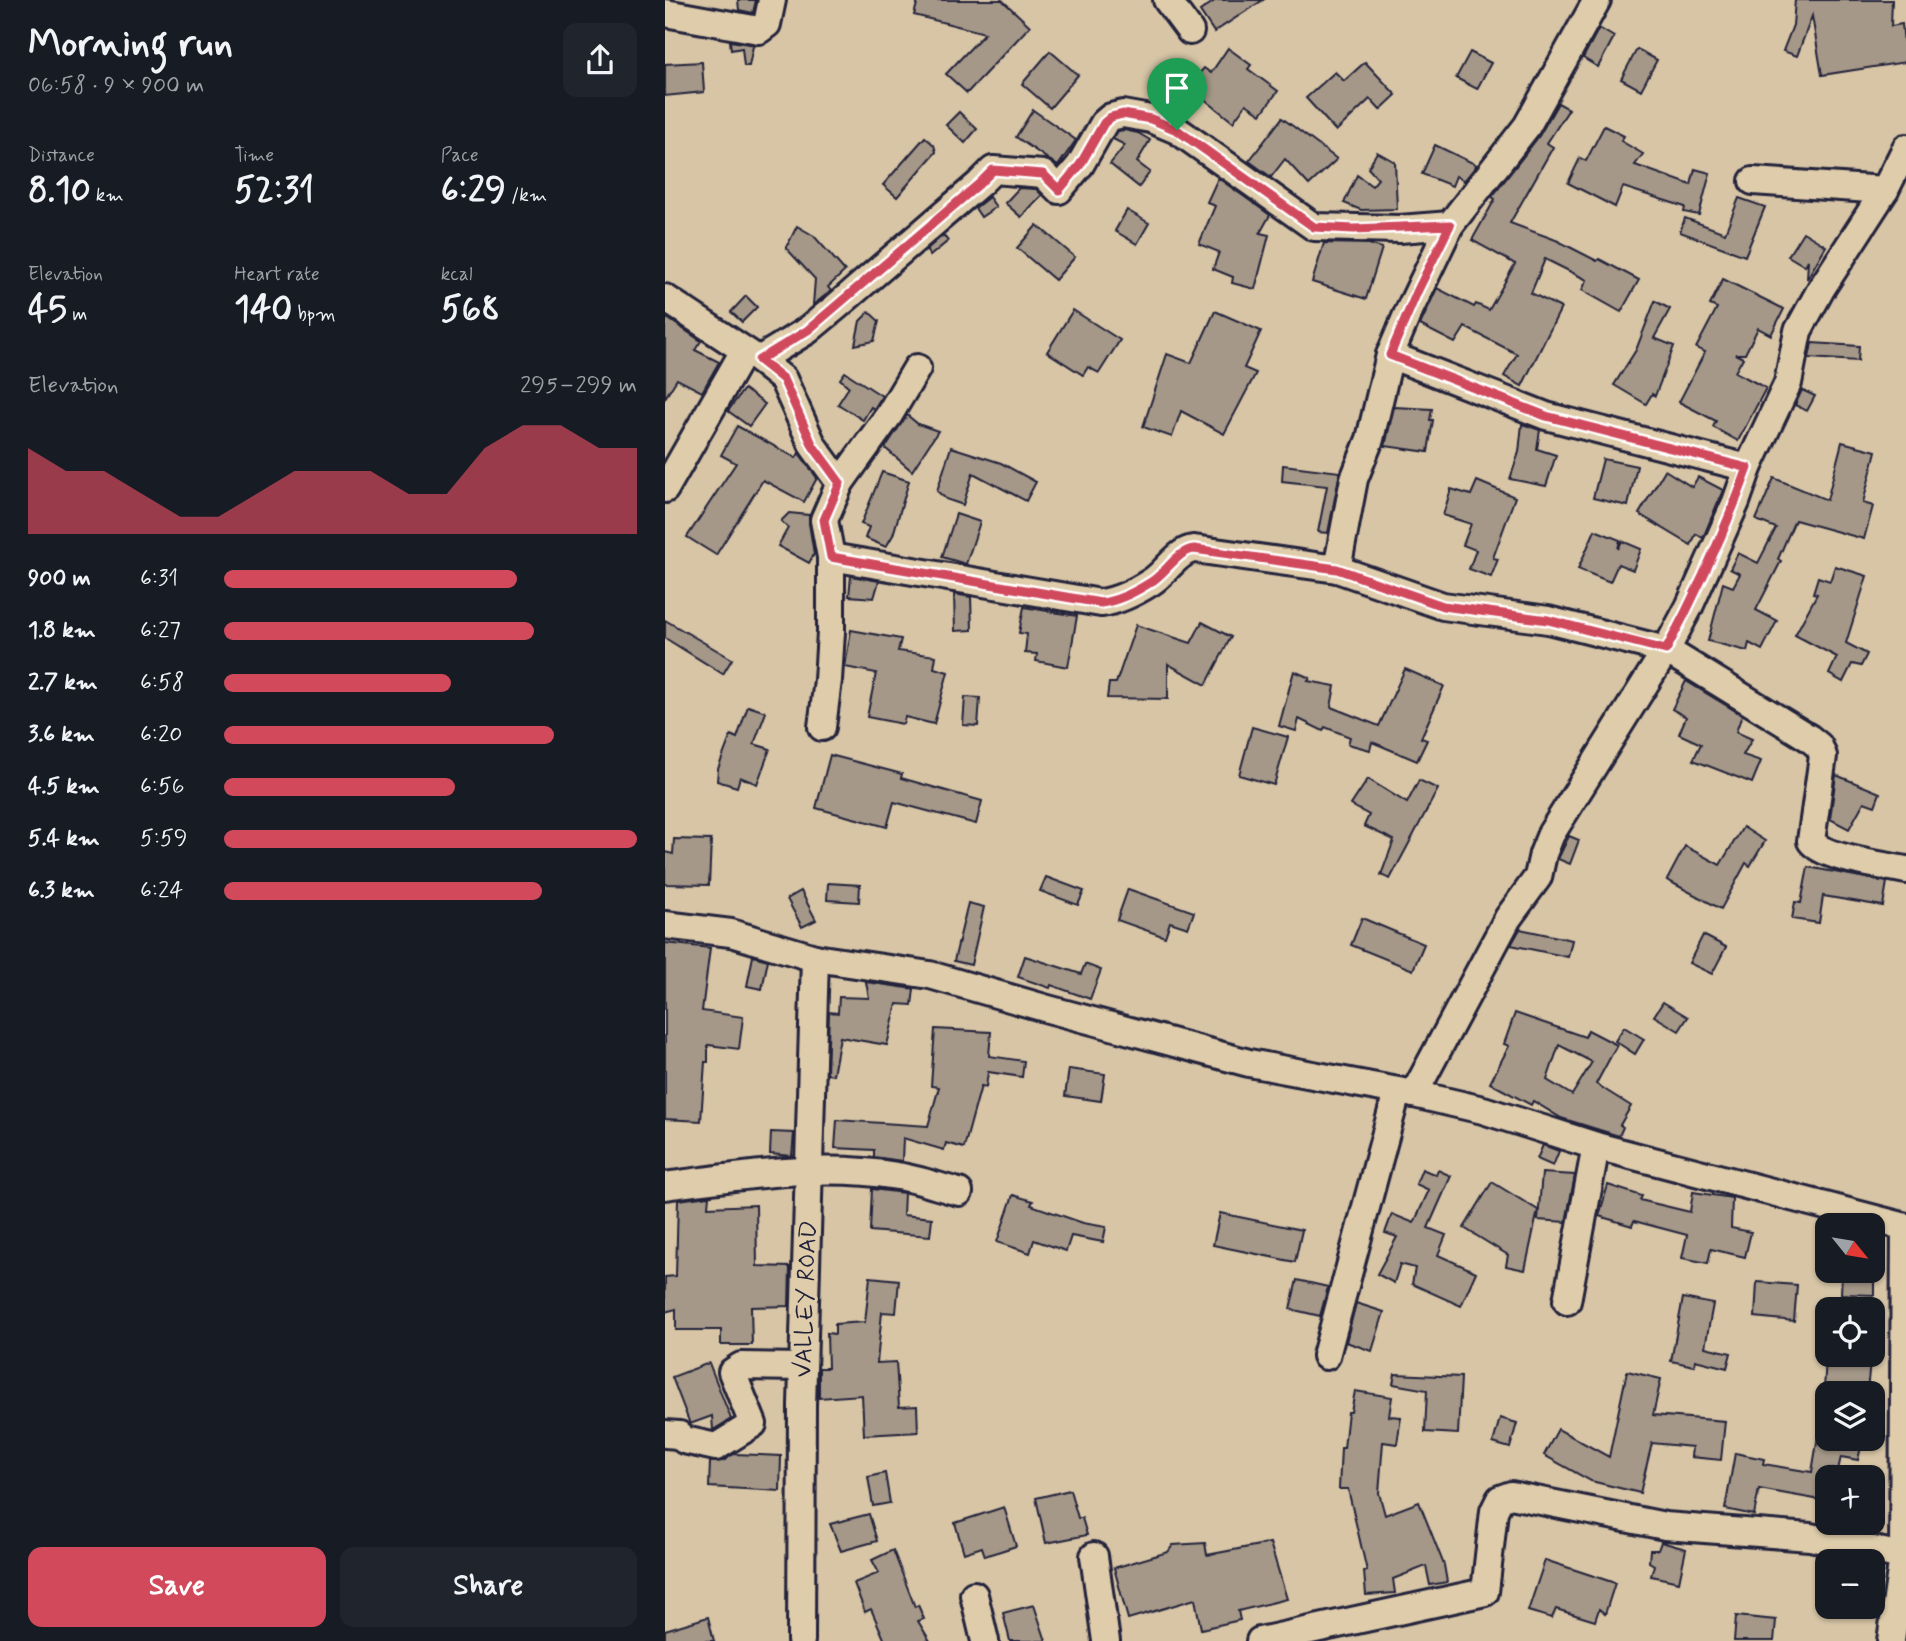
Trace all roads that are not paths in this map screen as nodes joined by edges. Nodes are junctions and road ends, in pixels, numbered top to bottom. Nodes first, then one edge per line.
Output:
1 (772, 0) edge
2 (1167, 0) edge
3 (1597, 0) edge
4 (665, 13) edge
5 (1190, 31) dead end
6 (1906, 148) edge
7 (1753, 181) dead end
8 (1885, 190) junction
9 (1450, 225) junction
10 (665, 298) edge
11 (752, 355) junction
12 (1390, 355) junction
13 (917, 368) dead end
14 (1748, 468) junction
15 (840, 483) junction
16 (665, 489) edge
17 (831, 557) junction
18 (1337, 569) junction
19 (1666, 650) junction
20 (821, 727) dead end
21 (1906, 870) edge
22 (665, 925) edge
23 (815, 958) junction
24 (1406, 1093) junction
25 (1597, 1146) junction
26 (809, 1172) junction
27 (665, 1186) edge
28 (959, 1192) dead end
29 (1906, 1227) edge
30 (1567, 1301) dead end
31 (1326, 1356) dead end
32 (803, 1367) junction
33 (665, 1434) edge
34 (1094, 1556) dead end
35 (1903, 1556) junction
36 (974, 1594) dead end
37 (800, 1641) edge
38 (985, 1641) edge
39 (1106, 1641) edge
40 (1260, 1641) edge
41 (1891, 1641) edge

1 - 4 street
2 - 5 street
3 - 9 street
6 - 8 street
7 - 8 street
8 - 14 street
9 - 11 street
9 - 12 street
10 - 11 street
11 - 15 street
11 - 16 street
12 - 14 street
12 - 18 street
13 - 15 street
14 - 19 street
15 - 17 street
17 - 18 street
17 - 20 street
18 - 19 street
19 - 21 street
19 - 24 street
22 - 23 street
23 - 24 street
23 - 26 street, VALLEY ROAD
24 - 25 street
24 - 31 street
25 - 29 street
25 - 30 street
26 - 27 street
26 - 28 street
26 - 32 street, VALLEY ROAD
29 - 35 street
32 - 33 street
32 - 37 street, VALLEY ROAD
34 - 39 street
35 - 40 street
35 - 41 street
36 - 38 street

